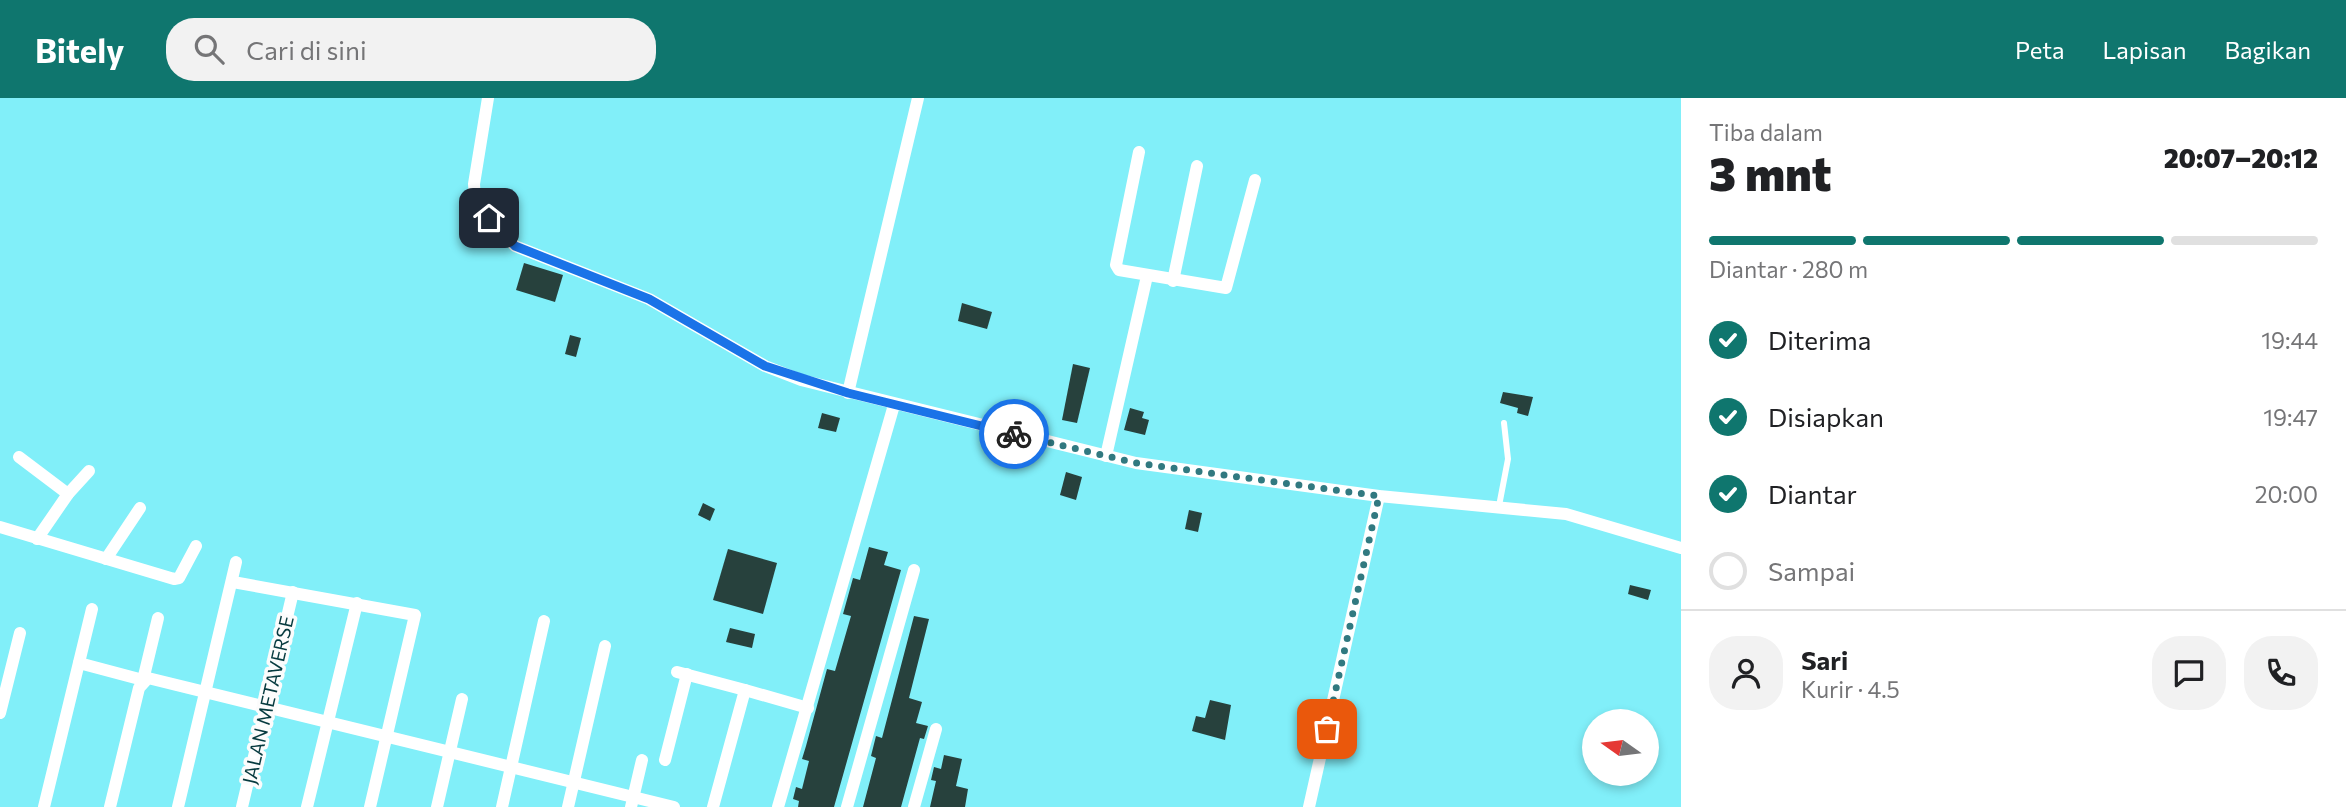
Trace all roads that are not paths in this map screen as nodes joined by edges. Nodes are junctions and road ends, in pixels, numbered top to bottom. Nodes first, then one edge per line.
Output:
1 (488, 98) edge
2 (918, 98) edge
3 (1139, 152) dead end
4 (1197, 166) dead end
5 (1255, 180) dead end
6 (1147, 276) junction
7 (1173, 281) junction
8 (848, 393) junction
9 (894, 405) junction
10 (1504, 423) dead end
11 (1106, 456) junction
12 (19, 457) dead end
13 (89, 471) dead end
14 (68, 494) junction
15 (1379, 496) junction
16 (1499, 506) junction
17 (141, 508) dead end
18 (0, 527) edge
19 (37, 538) junction
20 (196, 546) dead end
21 (1681, 548) edge
22 (106, 559) junction
23 (236, 562) dead end
24 (914, 570) dead end
25 (233, 582) junction
26 (293, 592) junction
27 (357, 603) junction
28 (92, 609) dead end
29 (158, 618) dead end
30 (544, 621) dead end
31 (20, 633) dead end
32 (605, 646) dead end
33 (79, 663) junction
34 (142, 680) junction
35 (745, 690) junction
36 (207, 693) junction
37 (462, 699) dead end
38 (265, 707) junction
39 (808, 708) junction
40 (0, 713) edge
41 (327, 722) junction
42 (936, 729) dead end
43 (388, 736) junction
44 (450, 751) junction
45 (642, 760) dead end
46 (665, 760) dead end
47 (512, 766) junction
48 (574, 782) junction
49 (632, 802) edge
50 (44, 807) edge
51 (110, 807) edge
52 (178, 807) edge
53 (242, 807) edge
54 (307, 807) edge
55 (370, 807) edge
56 (436, 807) edge
57 (502, 807) edge
58 (568, 807) edge
59 (674, 807) edge
60 (713, 807) edge
61 (778, 807) edge
62 (847, 807) edge
63 (914, 807) edge
64 (1310, 807) edge

1 - 8 street
2 - 8 street
3 - 6 street
4 - 7 street
5 - 7 street
6 - 7 street
6 - 11 street
8 - 9 street
9 - 11 street
9 - 39 street
10 - 16 lane
11 - 15 street
12 - 14 street
13 - 14 street
14 - 19 street
15 - 16 street
15 - 64 street
16 - 21 street
17 - 22 street
18 - 19 street
19 - 22 street
20 - 22 street
23 - 25 street
24 - 62 street
25 - 26 street
25 - 36 street
26 - 27 street
26 - 38 street, JALAN METAVERSE
27 - 41 street
27 - 43 street
28 - 33 street
29 - 34 street
30 - 47 street
31 - 40 street
32 - 48 street
33 - 34 street
33 - 50 street
34 - 36 street
34 - 51 street
35 - 39 street
35 - 46 street
35 - 60 street
36 - 38 street
36 - 52 street
37 - 44 street
38 - 41 street
38 - 53 street, JALAN METAVERSE
39 - 61 street
41 - 43 street
41 - 54 street
42 - 63 street
43 - 44 street
43 - 55 street
44 - 47 street
44 - 56 street
45 - 49 street
47 - 48 street
47 - 57 street
48 - 49 street
48 - 58 street
49 - 59 street

